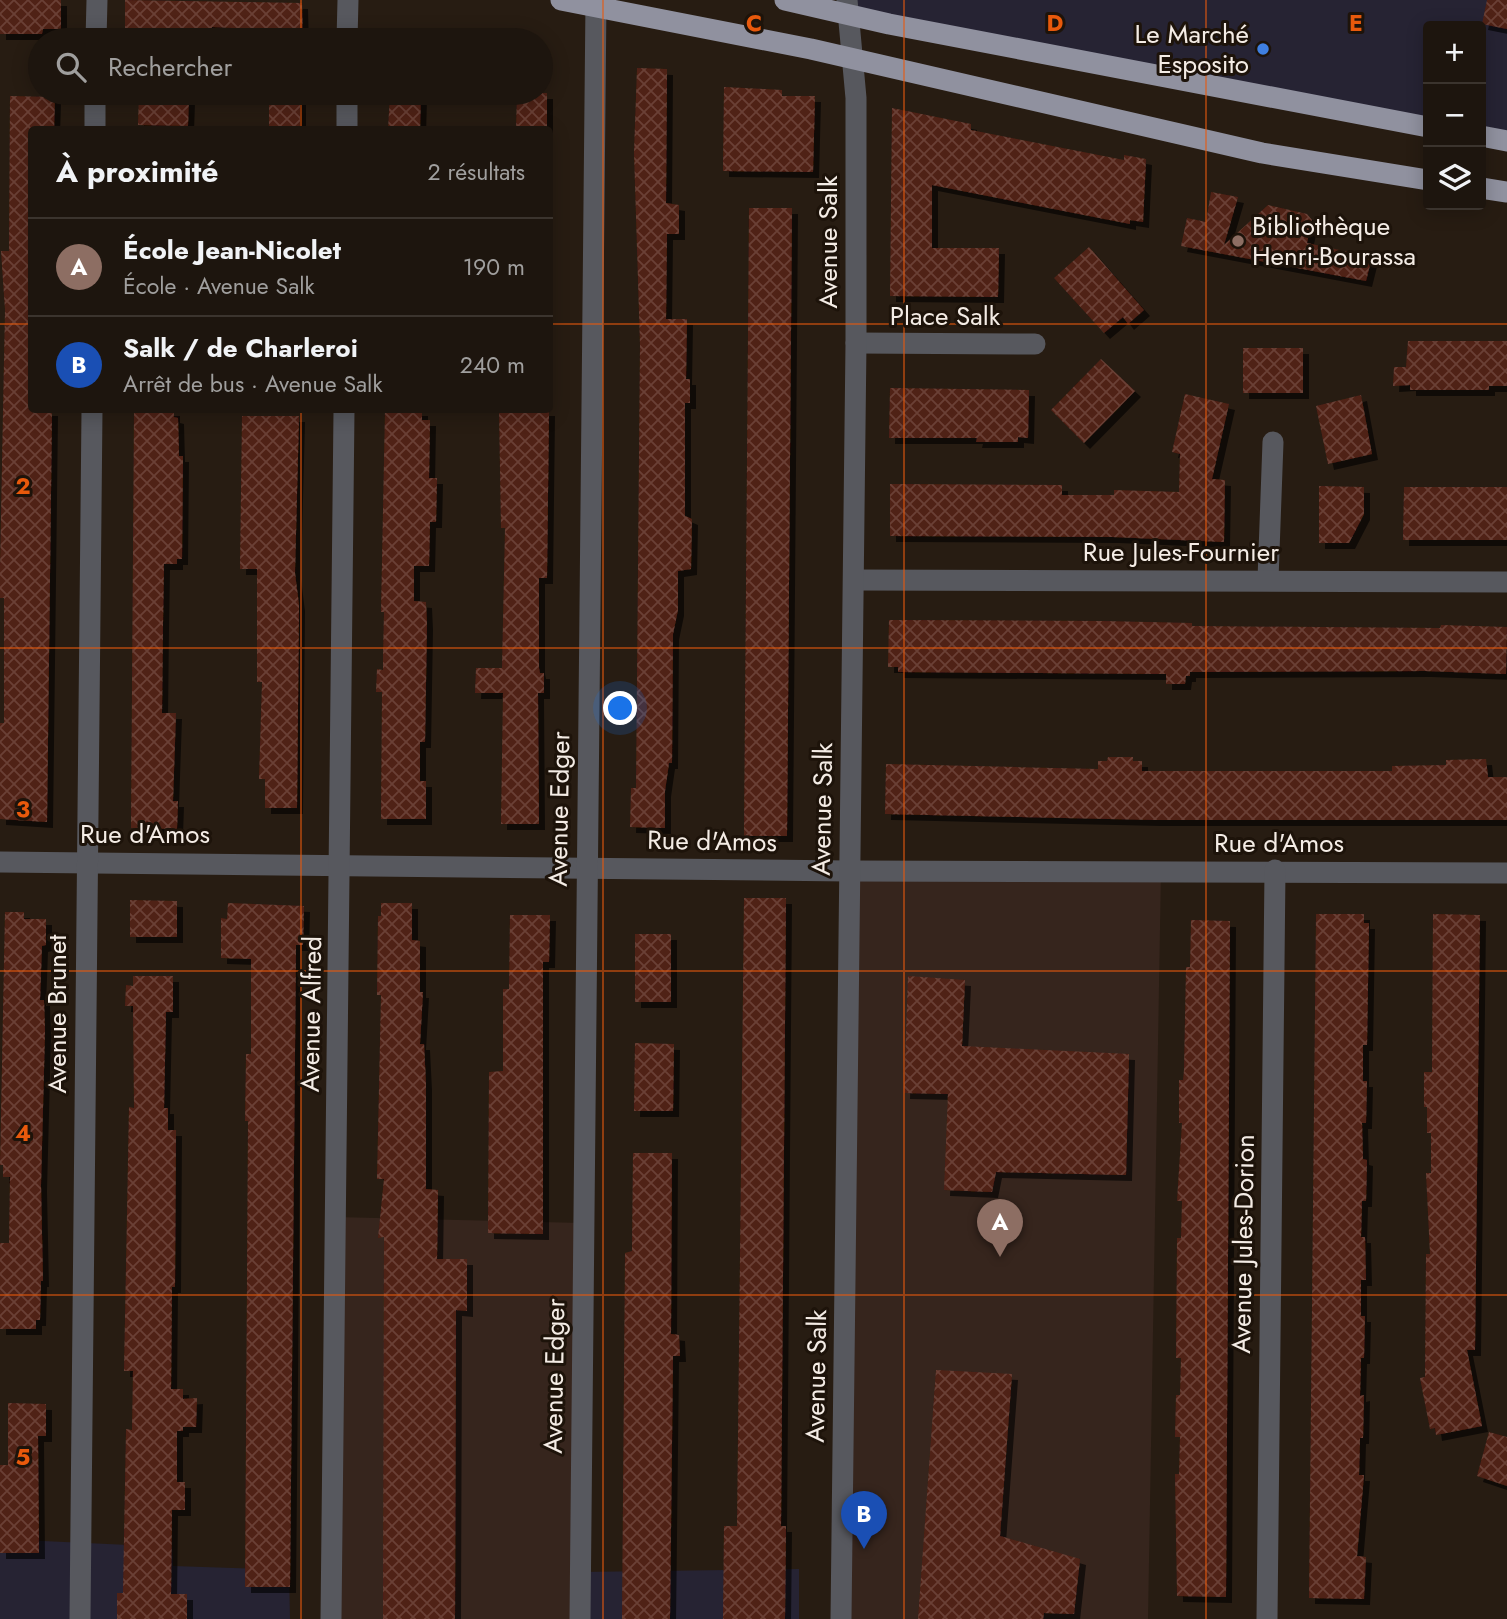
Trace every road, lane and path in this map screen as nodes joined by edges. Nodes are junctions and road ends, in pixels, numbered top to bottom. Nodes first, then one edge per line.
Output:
1 (97, 0) edge
2 (348, 0) edge
3 (561, 0) edge
4 (785, 0) edge
5 (596, 3) edge
6 (848, 7) edge
7 (96, 28) edge
8 (348, 28) edge
9 (851, 59) junction
10 (95, 105) edge
11 (347, 105) edge
12 (95, 126) edge
13 (347, 126) edge
14 (1423, 126) edge
15 (1486, 137) edge
16 (1507, 141) edge
17 (1423, 179) edge
18 (1486, 189) edge
19 (1507, 192) edge
20 (856, 343) junction
21 (1035, 344) dead end
22 (92, 413) edge
23 (344, 413) edge
24 (1273, 442) dead end
25 (1268, 579) junction
26 (855, 580) junction
27 (1507, 582) edge
28 (0, 862) edge
29 (86, 862) junction
30 (340, 864) junction
31 (586, 867) junction
32 (1275, 870) junction
33 (848, 871) junction
34 (1507, 873) edge
35 (80, 1619) edge
36 (331, 1619) edge
37 (580, 1619) edge
38 (841, 1619) edge
39 (1267, 1619) edge

1 - 7 street
2 - 8 street
3 - 5 main road
4 - 6 main road
5 - 9 main road
5 - 31 street, Avenue Edger
6 - 9 street, Avenue Salk
6 - 14 main road
9 - 17 main road
9 - 20 street, Avenue Salk
10 - 12 street
11 - 13 street
15 - 16 main road
18 - 19 main road
20 - 21 street, Place Salk
20 - 26 street, Avenue Salk
22 - 29 street, Avenue Brunet
23 - 30 street, Avenue Alfred
24 - 25 street
25 - 26 street, Rue Jules-Fournier
25 - 27 street, Rue Jules-Fournier
26 - 33 street, Avenue Salk
28 - 29 street, Rue d'Amos
29 - 30 street, Rue d'Amos
29 - 35 street, Avenue Brunet
30 - 31 street, Rue d'Amos
30 - 36 street, Avenue Alfred
31 - 33 street, Rue d'Amos
31 - 37 street, Avenue Edger
32 - 33 street, Rue d'Amos
32 - 34 street, Rue d'Amos
32 - 39 street, Avenue Jules-Dorion
33 - 38 street, Avenue Salk

